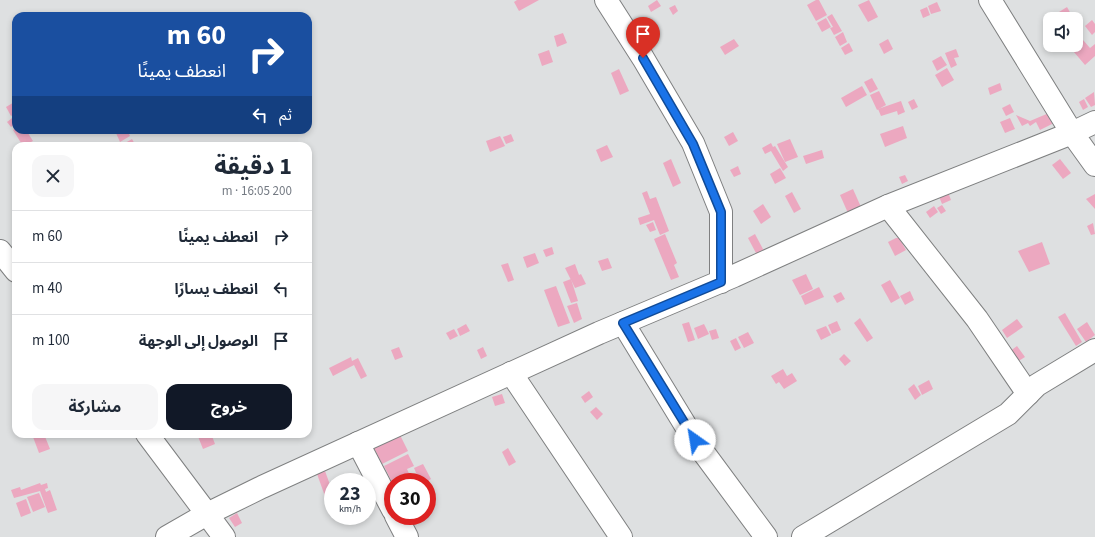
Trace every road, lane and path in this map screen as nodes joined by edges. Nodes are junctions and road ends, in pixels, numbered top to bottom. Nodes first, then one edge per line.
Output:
1 (606, 0) edge
2 (990, 0) edge
3 (1095, 122) edge
4 (1072, 133) junction
5 (1095, 165) edge
6 (888, 206) junction
7 (0, 251) edge
8 (12, 266) edge
9 (721, 282) junction
10 (623, 323) junction
11 (1095, 350) edge
12 (511, 373) junction
13 (1028, 394) junction
14 (150, 438) edge
15 (358, 443) junction
16 (384, 493) edge
17 (207, 514) junction
18 (401, 525) edge
19 (167, 537) edge
20 (224, 537) edge
21 (407, 537) edge
22 (621, 537) edge
23 (766, 537) edge
24 (803, 537) edge

1 - 9 street
2 - 4 street
3 - 4 street
4 - 5 street
4 - 6 street
6 - 9 street
6 - 13 street
7 - 8 street
9 - 10 street
10 - 12 street
10 - 23 street
11 - 13 street
12 - 15 street
12 - 22 street
13 - 24 street
14 - 17 street
15 - 16 street
15 - 17 street
17 - 19 street
17 - 20 street
18 - 21 street

